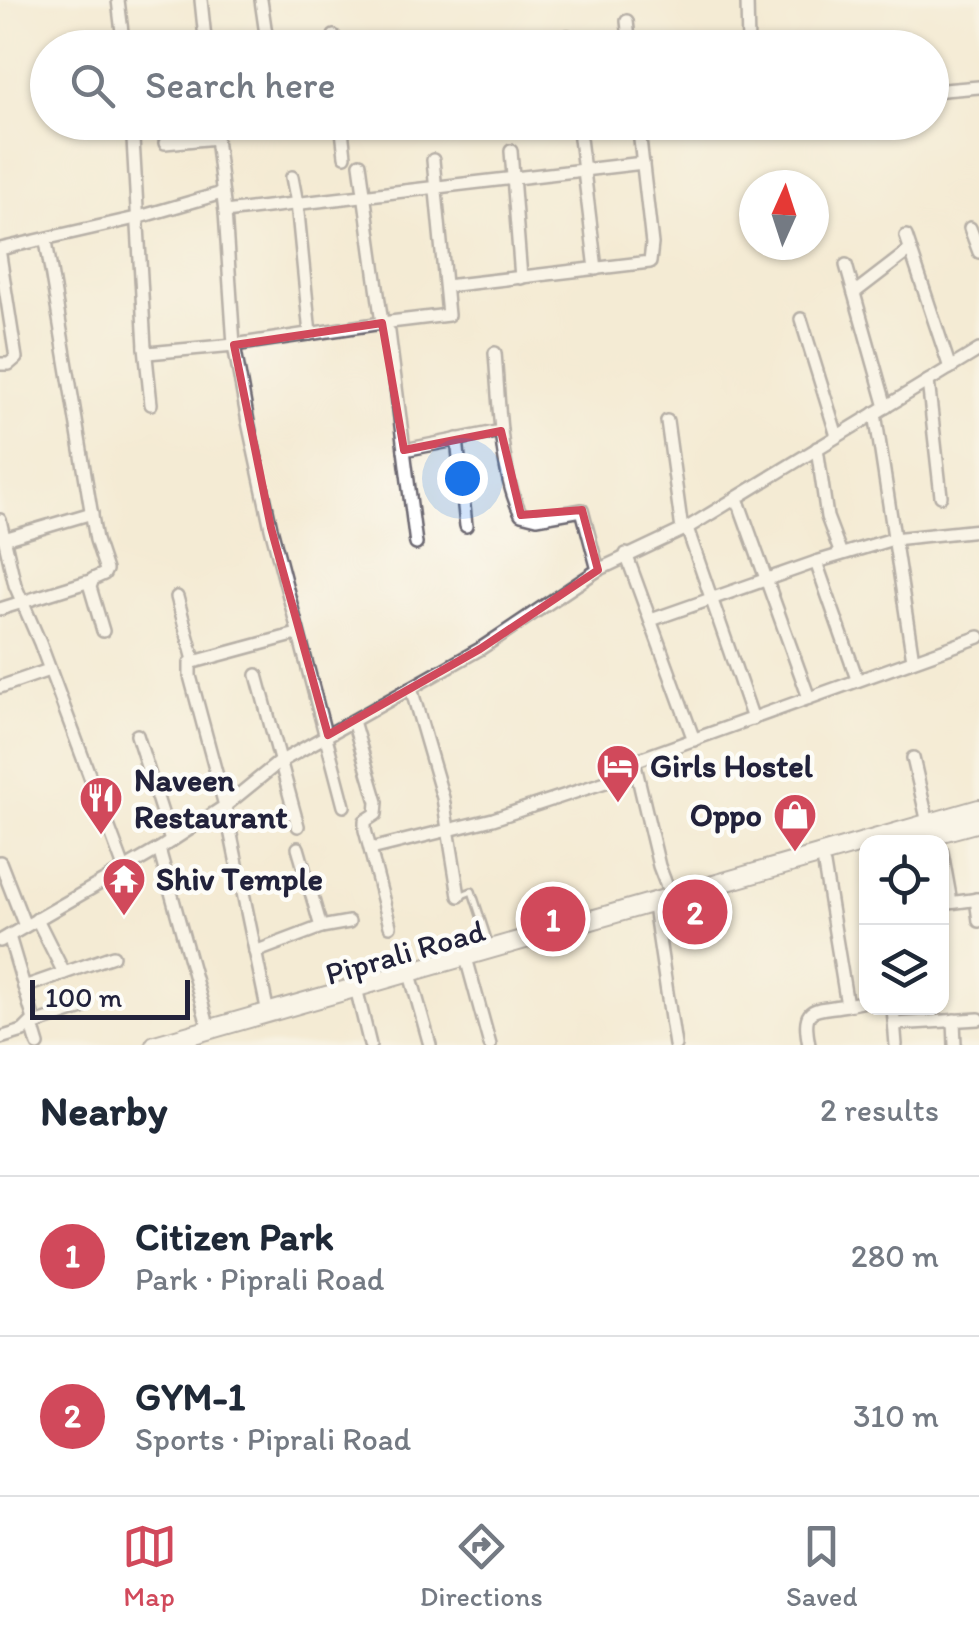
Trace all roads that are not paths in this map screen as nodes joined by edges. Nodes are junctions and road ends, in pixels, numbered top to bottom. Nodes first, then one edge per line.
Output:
1 (118, 0) edge
2 (201, 0) edge
3 (261, 0) edge
4 (748, 0) edge
5 (627, 21) dead end
6 (122, 30) edge
7 (204, 30) edge
8 (265, 30) edge
9 (628, 30) edge
10 (748, 30) edge
11 (979, 87) edge
12 (949, 90) edge
13 (133, 140) edge
14 (196, 140) edge
15 (216, 140) edge
16 (343, 140) edge
17 (580, 140) edge
18 (640, 140) edge
19 (166, 143) dead end
20 (511, 151) dead end
21 (345, 156) dead end
22 (433, 160) dead end
23 (642, 163) junction
24 (360, 164) dead end
25 (583, 171) junction
26 (511, 177) junction
27 (292, 178) dead end
28 (436, 187) junction
29 (222, 193) junction
30 (362, 194) junction
31 (297, 202) junction
32 (225, 212) junction
33 (136, 218) junction
34 (970, 228) dead end
35 (906, 236) dead end
36 (46, 241) junction
37 (910, 250) junction
38 (0, 252) edge
39 (979, 252) edge
40 (846, 265) dead end
41 (596, 270) junction
42 (521, 278) junction
43 (446, 286) junction
44 (854, 293) junction
45 (801, 319) dead end
46 (382, 323) junction
47 (310, 334) junction
48 (234, 345) junction
49 (145, 347) junction
50 (979, 350) edge
51 (495, 353) dead end
52 (0, 364) edge
53 (950, 368) junction
54 (928, 381) junction
55 (150, 404) dead end
56 (881, 410) junction
57 (667, 420) dead end
58 (502, 431) junction
59 (838, 436) junction
60 (457, 440) junction
61 (817, 448) junction
62 (404, 450) junction
63 (941, 496) dead end
64 (737, 498) junction
65 (92, 513) junction
66 (0, 520) edge
67 (466, 526) dead end
68 (684, 529) junction
69 (979, 530) edge
70 (893, 539) junction
71 (3, 543) edge
72 (416, 544) dead end
73 (626, 554) junction
74 (841, 554) junction
75 (816, 562) junction
76 (598, 570) junction
77 (766, 578) junction
78 (90, 581) junction
79 (711, 596) junction
80 (177, 597) dead end
81 (22, 602) junction
82 (0, 609) edge
83 (651, 620) junction
84 (103, 631) dead end
85 (297, 634) junction
86 (979, 637) edge
87 (194, 660) junction
88 (913, 660) junction
89 (49, 670) junction
90 (257, 675) dead end
91 (857, 680) junction
92 (0, 687) edge
93 (411, 688) junction
94 (809, 698) junction
95 (753, 718) junction
96 (353, 722) junction
97 (137, 735) dead end
98 (328, 735) junction
99 (694, 740) junction
100 (913, 758) dead end
101 (278, 762) junction
102 (636, 772) junction
103 (225, 806) junction
104 (344, 806) dead end
105 (979, 809) edge
106 (979, 822) edge
107 (298, 826) dead end
108 (449, 831) junction
109 (935, 833) edge
110 (171, 841) junction
111 (298, 848) dead end
112 (159, 849) junction
113 (371, 850) junction
114 (859, 855) edge
115 (0, 862) edge
116 (824, 865) junction
117 (124, 868) junction
118 (459, 896) joint
119 (671, 897) junction
120 (978, 899) edge
121 (949, 903) edge
122 (655, 913) junction
123 (31, 922) junction
124 (350, 922) dead end
125 (979, 922) edge
126 (390, 926) dead end
127 (321, 928) junction
128 (4, 938) edge
129 (491, 948) junction
130 (255, 952) junction
131 (114, 956) dead end
132 (468, 965) junction
133 (64, 972) junction
134 (412, 981) junction
135 (24, 987) junction
136 (358, 996) junction
137 (859, 1003) edge
138 (848, 1005) junction
139 (83, 1008) dead end
140 (268, 1012) junction
141 (894, 1015) edge
142 (979, 1019) edge
143 (954, 1020) junction
144 (895, 1024) junction
145 (32, 1025) junction
146 (209, 1029) junction
147 (0, 1038) edge
148 (38, 1045) edge
149 (155, 1045) edge
150 (192, 1045) edge
151 (370, 1045) edge
152 (430, 1045) edge
153 (490, 1045) edge
154 (675, 1045) edge
155 (809, 1045) edge
156 (896, 1045) edge
157 (955, 1045) edge

1 - 6 street
2 - 7 street
3 - 8 street
4 - 10 street
5 - 9 street
11 - 12 street
13 - 33 street
14 - 19 street
15 - 29 street
16 - 21 street
17 - 25 street
18 - 23 street
20 - 26 street
22 - 28 street
23 - 25 street
23 - 41 street
24 - 30 street
25 - 26 street
25 - 41 street
26 - 28 street
26 - 42 street
27 - 31 street
28 - 30 street
28 - 43 street
29 - 32 street
29 - 33 street
30 - 31 street
30 - 46 street
31 - 32 street
31 - 47 street
32 - 48 street
33 - 36 street
33 - 49 street
34 - 39 street
35 - 37 street
36 - 38 street
36 - 65 street
37 - 44 street
37 - 53 street
38 - 52 street
40 - 44 street
41 - 42 street
42 - 43 street
43 - 46 street
44 - 56 street
45 - 59 street
46 - 47 street
46 - 62 street
47 - 48 street
48 - 49 street
48 - 85 street
49 - 55 street
50 - 53 street
51 - 58 street
53 - 54 street
54 - 56 street
54 - 63 street
56 - 59 street
56 - 70 street
57 - 68 street
58 - 60 street
58 - 76 street
59 - 61 street
60 - 62 street
60 - 67 street
61 - 64 street
61 - 74 street
62 - 72 street
64 - 68 street
64 - 77 street
65 - 71 street
65 - 78 street
66 - 71 street
68 - 73 street
68 - 79 street
69 - 70 street
70 - 74 street
70 - 88 street
71 - 81 street
73 - 76 street
73 - 83 street
74 - 75 street
75 - 77 street
75 - 91 street
76 - 93 street
77 - 79 street
77 - 94 street
78 - 81 street
78 - 84 street
79 - 83 street
79 - 95 street
80 - 87 street
81 - 82 street
81 - 89 street
83 - 99 street
85 - 87 street
85 - 98 street
86 - 88 street
87 - 103 street
88 - 91 street
89 - 92 street
89 - 117 street
90 - 101 street
91 - 94 street
93 - 96 street
93 - 108 street
94 - 95 street
95 - 99 street
96 - 98 street
96 - 113 street
97 - 110 street
98 - 101 street
98 - 104 street
99 - 102 street
100 - 109 street
101 - 103 street
101 - 107 street
102 - 108 street
102 - 119 street
103 - 110 street
103 - 130 street
105 - 109 main road
106 - 109 main road
108 - 113 street
108 - 118 street
109 - 119 main road
110 - 112 street
111 - 127 street
112 - 117 street
112 - 146 street
113 - 126 street
114 - 116 main road, Piprali Road
115 - 123 street
116 - 122 main road, Piprali Road
116 - 138 street
117 - 123 street
118 - 129 lane
119 - 129 main road
120 - 121 street
120 - 125 street
122 - 132 main road, Piprali Road
122 - 154 street
123 - 128 street
123 - 133 street
124 - 127 street
127 - 130 street
128 - 135 street
129 - 140 main road
130 - 140 street
131 - 133 street
132 - 134 main road, Piprali Road
132 - 153 street
133 - 135 street
134 - 136 main road, Piprali Road
134 - 152 street
135 - 145 street
136 - 150 main road, Piprali Road
136 - 151 street
137 - 138 street
138 - 155 street
139 - 145 street
140 - 146 main road
141 - 144 street
142 - 143 street
143 - 144 street
143 - 157 street
144 - 156 street
145 - 147 street
145 - 148 street
146 - 149 main road

